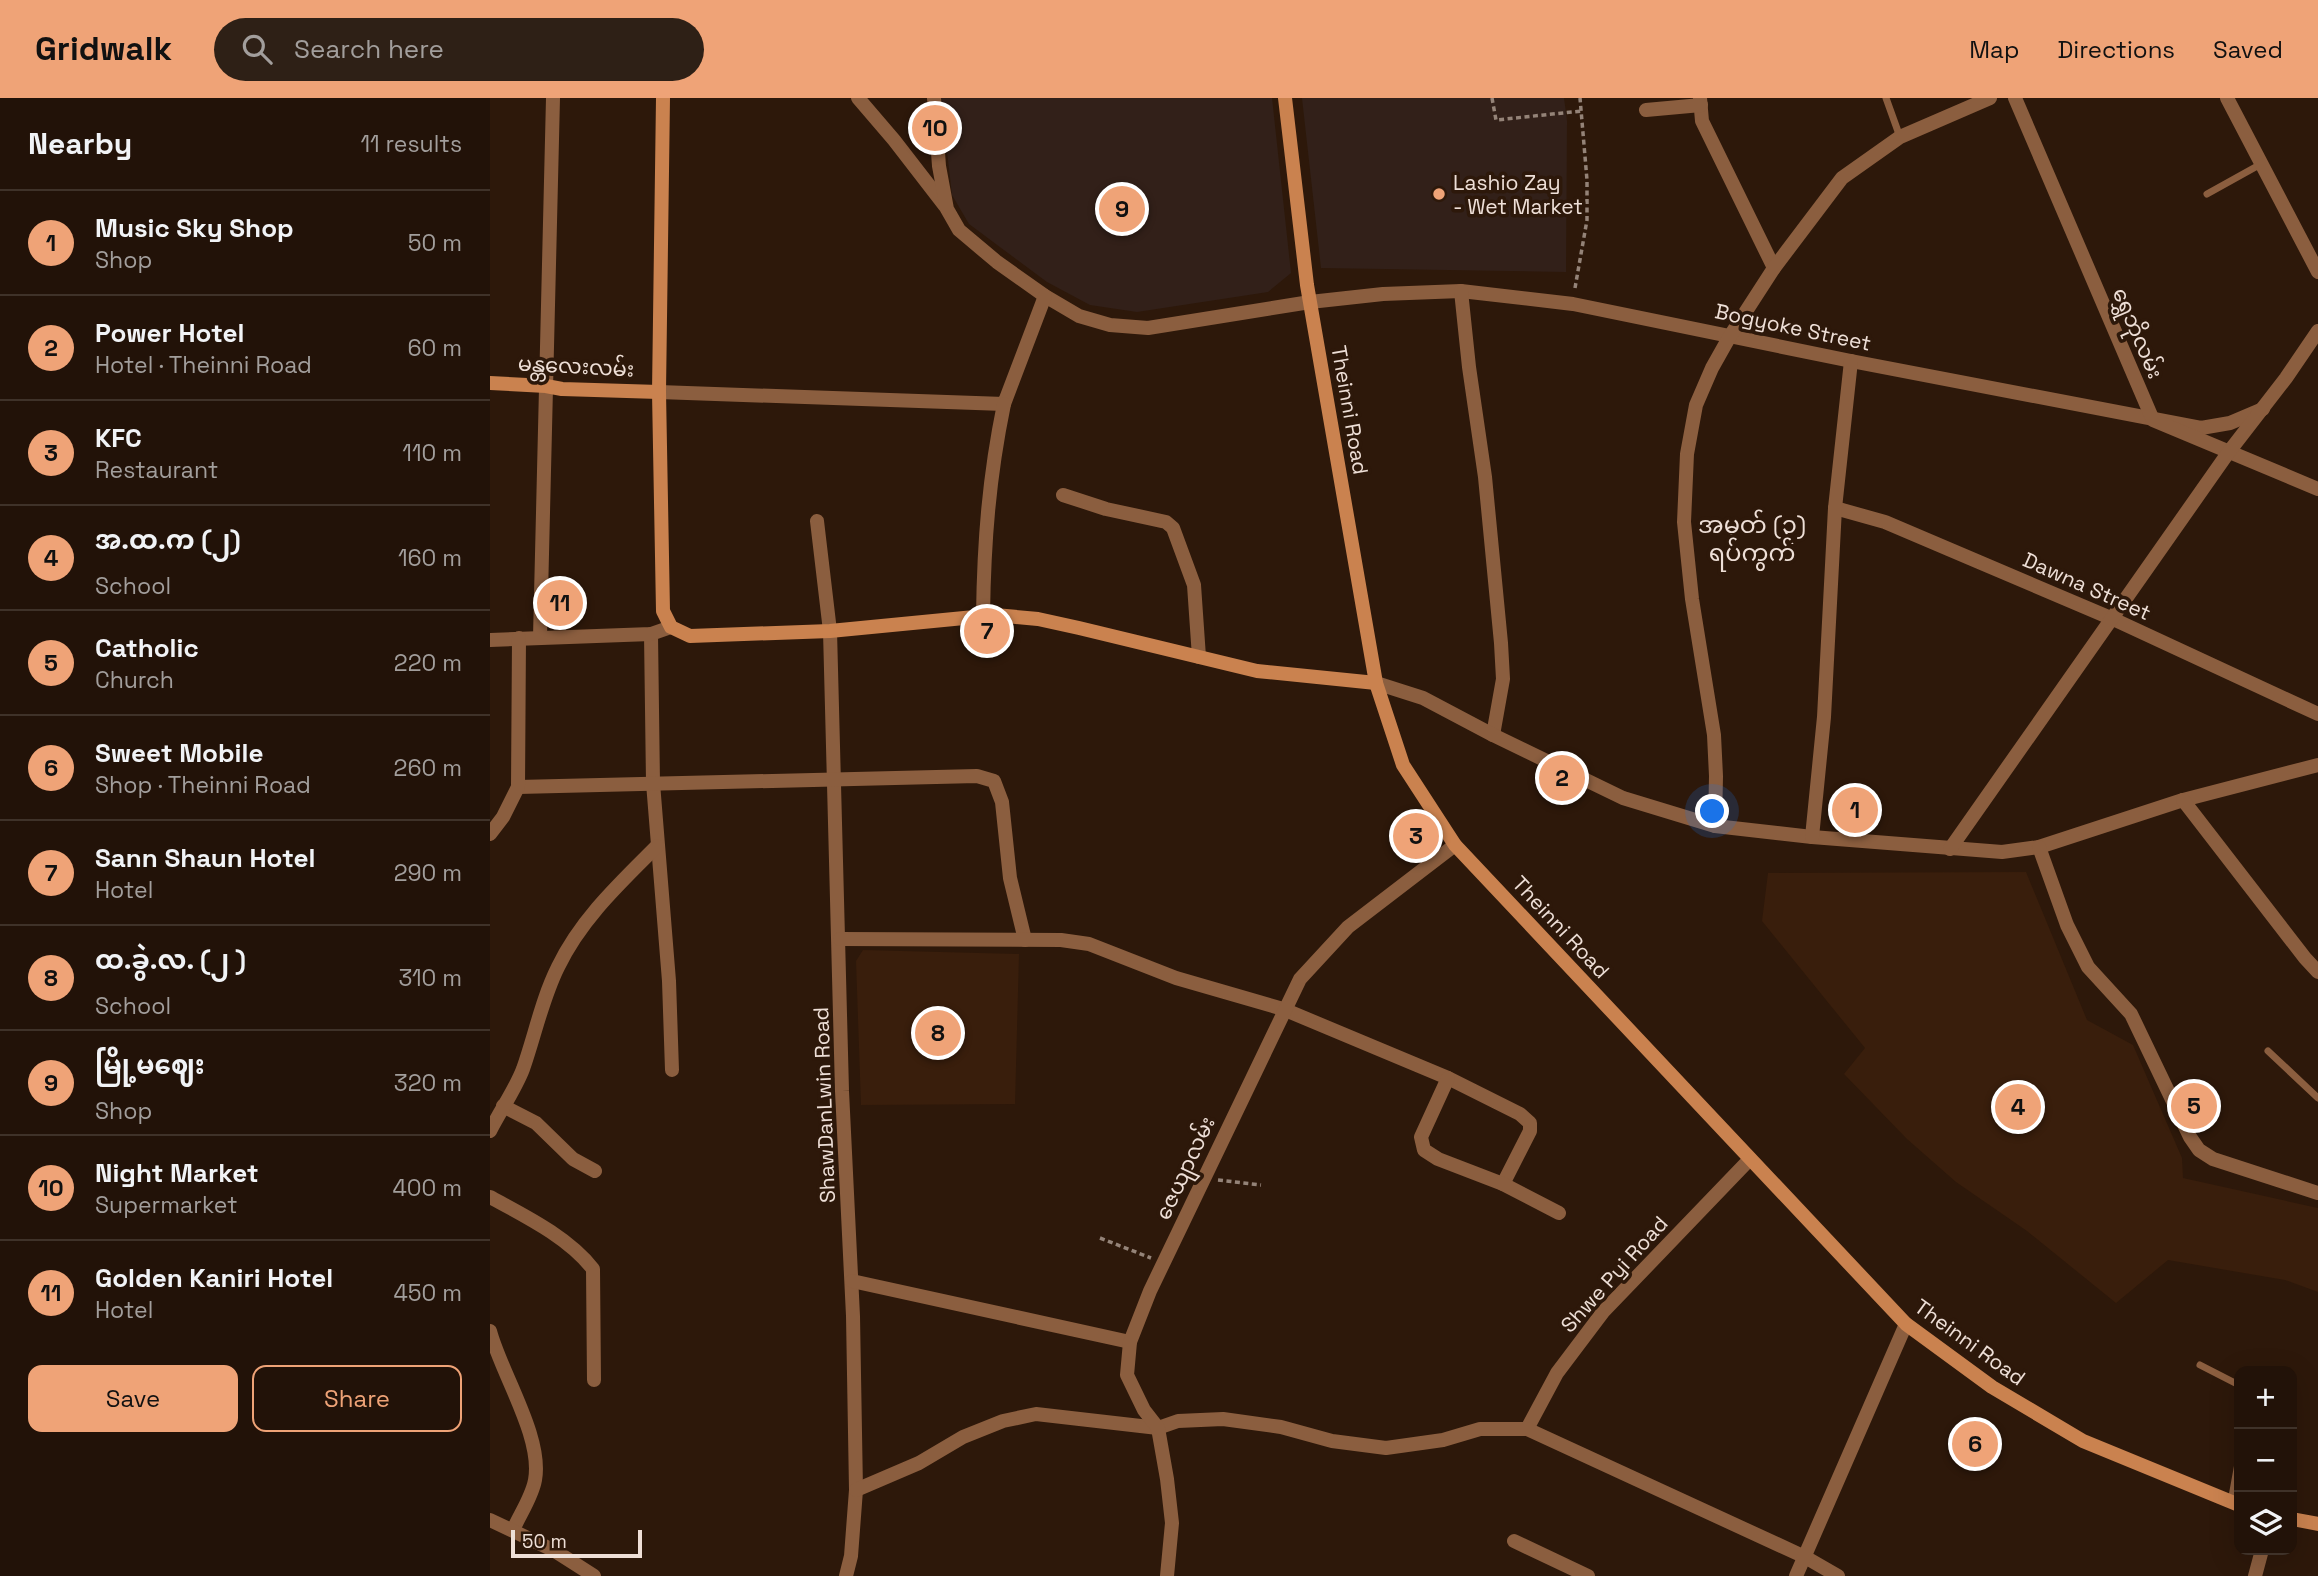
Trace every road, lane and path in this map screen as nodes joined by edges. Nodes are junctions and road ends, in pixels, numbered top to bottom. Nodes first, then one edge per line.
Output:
1 (553, 98) edge
2 (663, 98) edge
3 (858, 98) edge
4 (934, 98) edge
5 (1285, 98) edge
6 (1493, 98) edge
7 (1580, 98) edge
8 (1886, 98) edge
9 (1990, 98) edge
10 (2015, 98) edge
11 (2227, 98) edge
12 (1700, 102) edge
13 (1646, 110) dead end
14 (1582, 111) junction
15 (1900, 137) junction
16 (2262, 164) junction
17 (2207, 194) dead end
18 (947, 209) junction
19 (1774, 268) junction
20 (2318, 272) edge
21 (1461, 292) junction
22 (1045, 296) junction
23 (1310, 302) junction
24 (1573, 304) junction
25 (2318, 331) edge
26 (1730, 336) junction
27 (1851, 361) junction
28 (490, 383) edge
29 (546, 386) junction
30 (659, 391) junction
31 (1004, 404) junction
32 (2263, 409) junction
33 (2152, 420) junction
34 (2228, 453) junction
35 (2318, 489) edge
36 (1063, 495) dead end
37 (1835, 508) junction
38 (817, 521) dead end
39 (983, 616) junction
40 (2113, 619) junction
41 (671, 626) junction
42 (830, 631) junction
43 (651, 634) junction
44 (540, 637) junction
45 (519, 638) junction
46 (490, 640) edge
47 (1199, 657) junction
48 (1376, 684) junction
49 (2318, 714) edge
50 (1493, 735) junction
51 (2318, 765) edge
52 (834, 780) junction
53 (653, 783) junction
54 (518, 787) junction
55 (2183, 800) junction
56 (1715, 826) junction
57 (490, 834) edge
58 (1812, 837) junction
59 (1455, 845) junction
60 (657, 846) junction
61 (2039, 848) junction
62 (1950, 849) junction
63 (840, 939) junction
64 (1025, 940) junction
65 (2318, 973) edge
66 (1283, 1009) junction
67 (2268, 1051) dead end
68 (672, 1070) dead end
69 (1448, 1078) junction
70 (490, 1095) edge
71 (2318, 1098) edge
72 (504, 1103) junction
73 (490, 1131) edge
74 (1749, 1159) junction
75 (595, 1171) dead end
76 (1202, 1179) junction
77 (1503, 1184) junction
78 (1262, 1185) dead end
79 (2318, 1193) edge
80 (490, 1197) edge
81 (1559, 1213) dead end
82 (1100, 1238) dead end
83 (1163, 1262) junction
84 (852, 1280) junction
85 (1906, 1324) junction
86 (490, 1331) edge
87 (1130, 1342) junction
88 (2200, 1365) dead end
89 (594, 1380) dead end
90 (2234, 1382) edge
91 (1158, 1428) junction
92 (1527, 1429) junction
93 (856, 1490) junction
94 (2234, 1504) edge
95 (490, 1520) edge
96 (2297, 1520) edge
97 (2318, 1524) edge
98 (513, 1530) junction
99 (1514, 1541) dead end
100 (2261, 1555) edge
101 (1805, 1557) junction
102 (594, 1576) edge
103 (846, 1576) edge
104 (1167, 1576) edge
105 (1588, 1576) edge
106 (1796, 1576) edge
107 (1838, 1576) edge
108 (2255, 1576) edge

1 - 29 street
2 - 30 main road
3 - 18 street, Bogyoke Street
4 - 18 street
5 - 23 main road, Theinni Road
6 - 14 path
7 - 14 path
8 - 15 lane
9 - 15 street
10 - 33 street, ရွှေဘိုလမ်း
11 - 16 street
12 - 13 street
12 - 19 street
14 - 24 path
15 - 19 street
16 - 17 lane
16 - 20 street
18 - 22 street, Bogyoke Street
19 - 26 street
21 - 23 street, Bogyoke Street
21 - 24 street, Bogyoke Street
21 - 50 street
22 - 23 street, Bogyoke Street
22 - 31 street
23 - 48 main road, Theinni Road
24 - 26 street, Bogyoke Street
25 - 32 street
26 - 27 street, Bogyoke Street
26 - 56 street
27 - 33 street, Bogyoke Street
27 - 37 street
28 - 29 main road, မန္တလေးလမ်း
29 - 30 main road, မန္တလေးလမ်း
29 - 44 street
30 - 31 street
30 - 41 main road
31 - 39 street
32 - 33 street, Bogyoke Street
32 - 34 street
33 - 34 street
34 - 35 street
34 - 40 street
36 - 47 street
37 - 40 street, Dawna Street
37 - 58 street
38 - 42 street, ShawDanLwin Road
39 - 42 main road
39 - 47 main road
40 - 49 street, Dawna Street
40 - 62 street
41 - 42 main road
41 - 43 street
42 - 52 street, ShawDanLwin Road
43 - 44 street
43 - 53 street
44 - 45 street
45 - 46 street
45 - 54 street
47 - 48 main road
48 - 50 street
48 - 59 main road, Theinni Road
50 - 56 street
51 - 55 street
52 - 53 street
52 - 63 street, ShawDanLwin Road
52 - 64 street
53 - 54 street
53 - 60 street
54 - 57 street
55 - 61 street
55 - 65 street
56 - 58 street
58 - 62 street
59 - 66 street, ဇေယျာလမ်း
59 - 74 main road, Theinni Road
60 - 68 street
60 - 72 street
61 - 62 street
61 - 79 street
63 - 64 street
63 - 84 street, ShawDanLwin Road
64 - 66 street
66 - 69 street
66 - 76 street, ဇေယျာလမ်း
67 - 71 lane
69 - 77 street
69 - 77 street
70 - 72 street
72 - 73 street
72 - 75 street
74 - 85 main road, Theinni Road
74 - 92 street, Shwe Pyi Road
76 - 78 path
76 - 83 street, ဇေယျာလမ်း
77 - 81 street
80 - 89 street
82 - 83 path
83 - 87 street, ဇေယျာလမ်း
84 - 87 street
84 - 93 street, ShawDanLwin Road
85 - 94 main road, Theinni Road
85 - 101 street
86 - 98 street
87 - 91 street, ဇေယျာလမ်း
88 - 90 lane
91 - 92 street
91 - 93 street
91 - 104 street, ဇေယျာလမ်း
92 - 101 street
93 - 103 street, ShawDanLwin Road
95 - 98 street
96 - 97 main road
98 - 102 street
99 - 105 street
100 - 108 street
101 - 106 street
101 - 107 street

